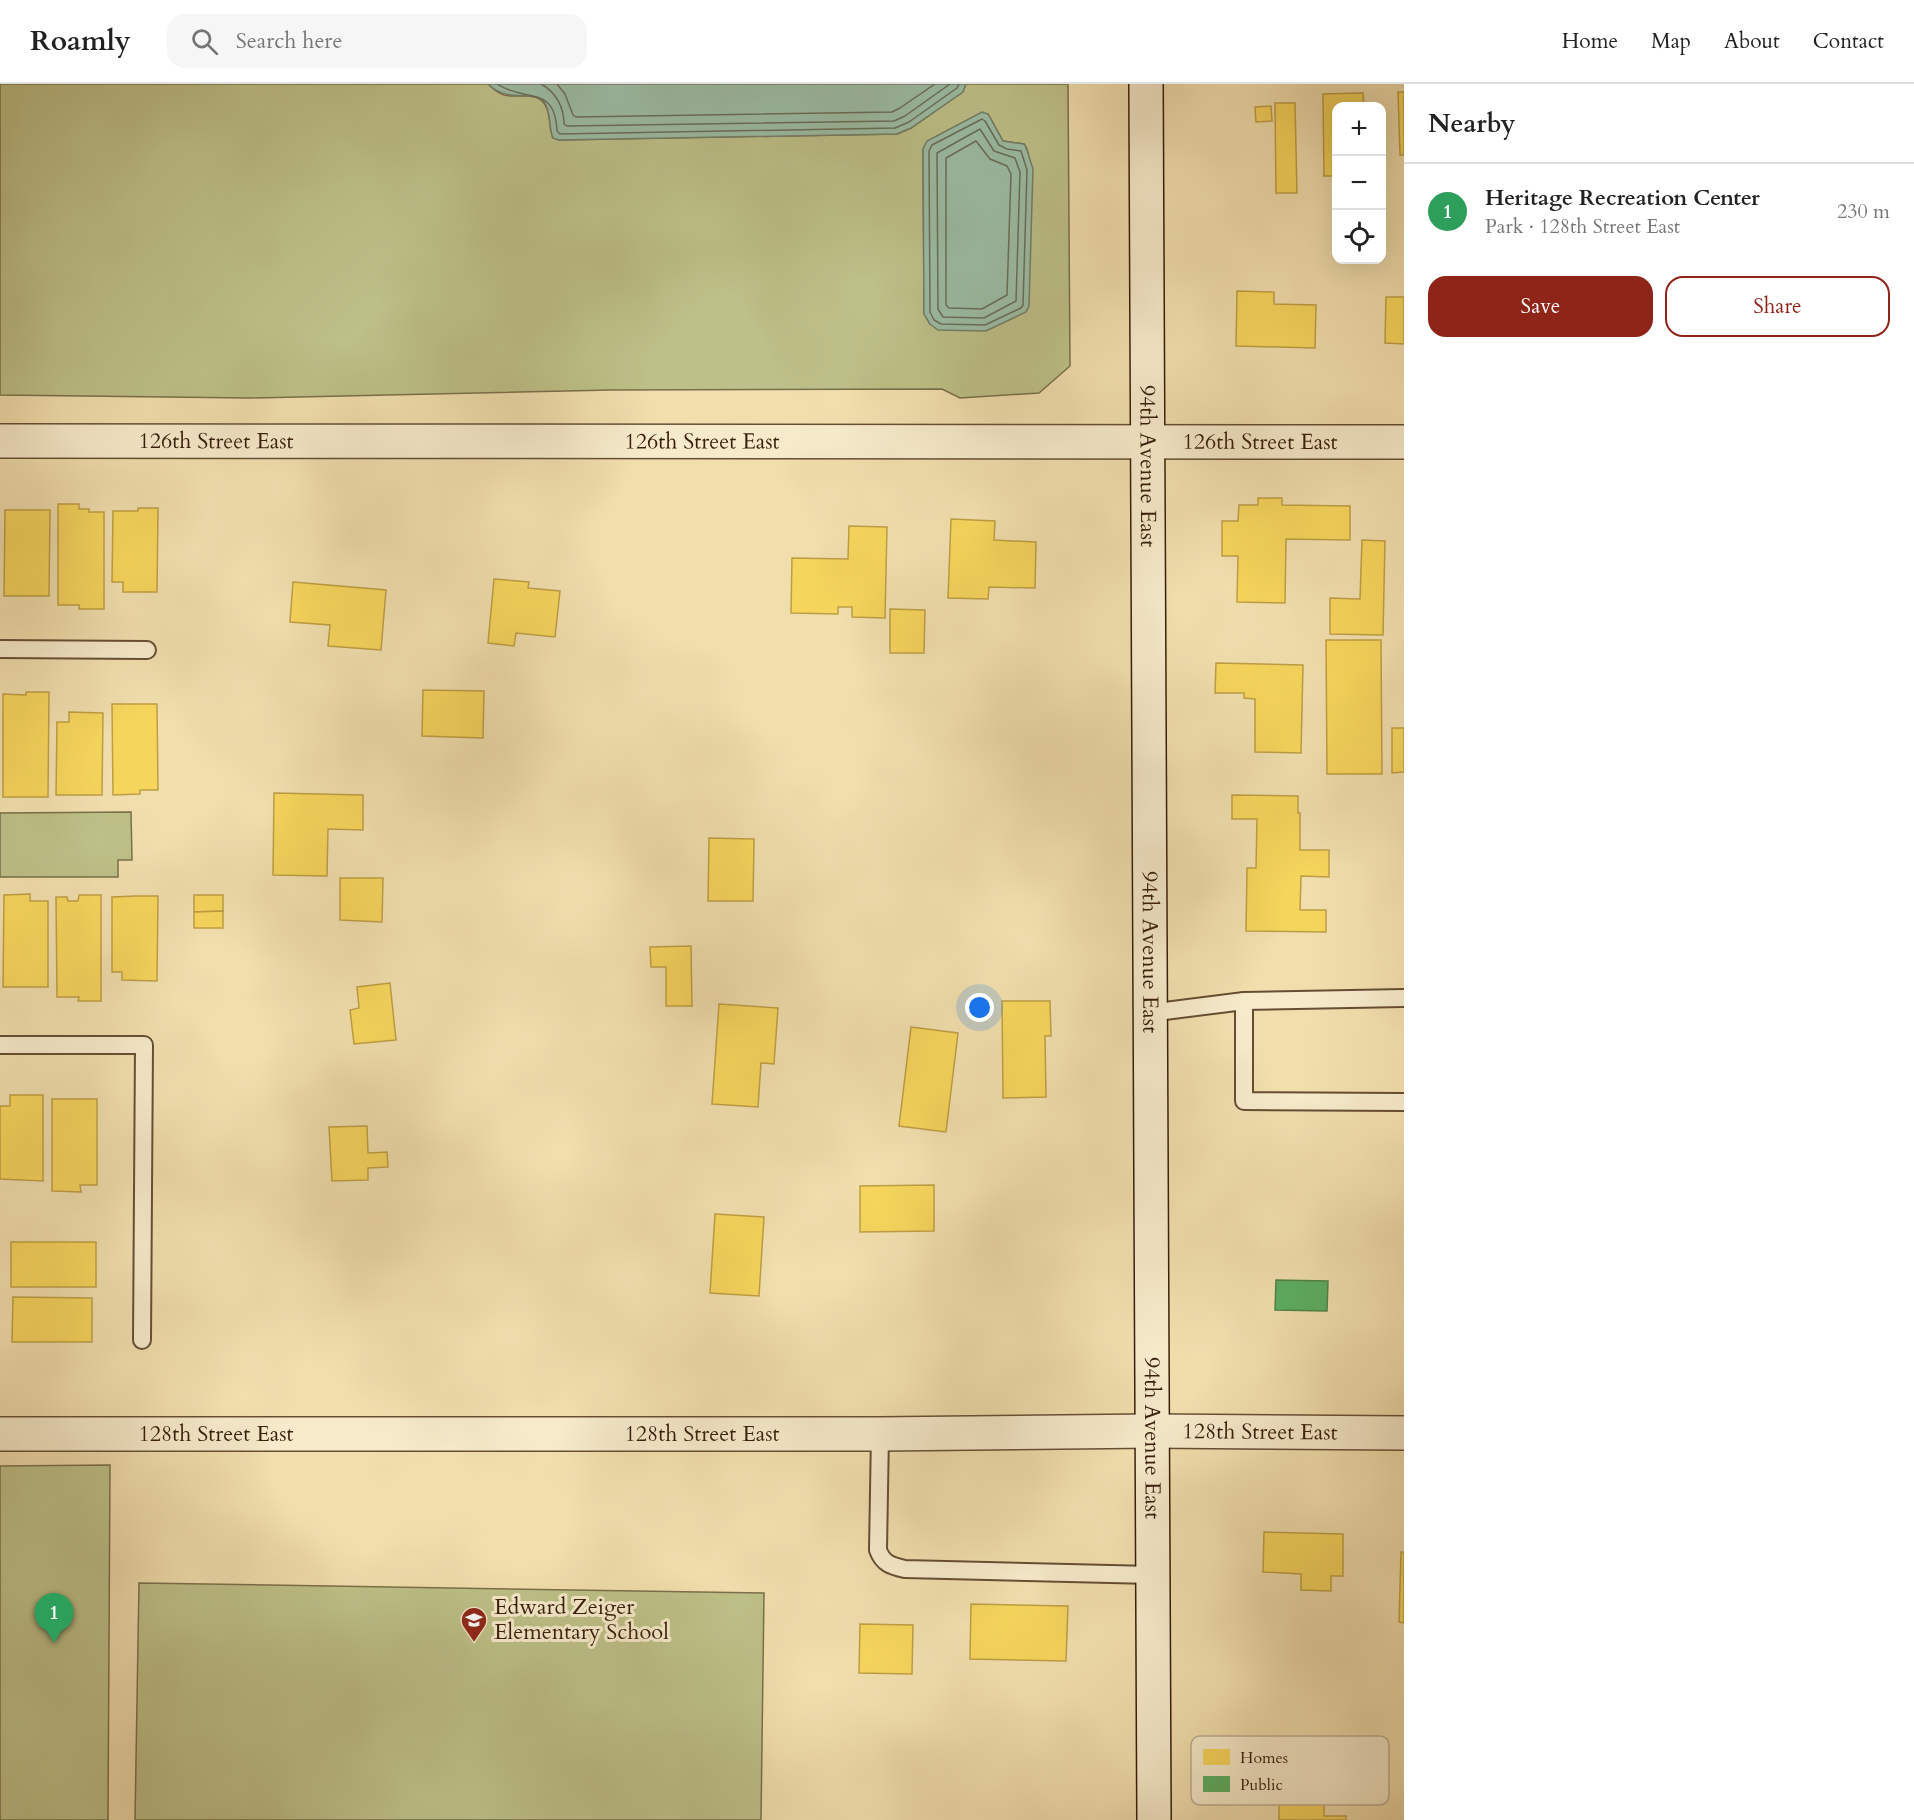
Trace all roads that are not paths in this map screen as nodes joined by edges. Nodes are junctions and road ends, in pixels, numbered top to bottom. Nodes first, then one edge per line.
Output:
1 (1146, 84) edge
2 (0, 441) edge
3 (1146, 441) junction
4 (1404, 442) edge
5 (0, 650) edge
6 (147, 650) dead end
7 (1404, 998) edge
8 (1244, 1001) junction
9 (1149, 1013) junction
10 (0, 1045) edge
11 (1404, 1102) edge
12 (142, 1341) dead end
13 (1152, 1431) junction
14 (1404, 1433) edge
15 (0, 1434) edge
16 (880, 1434) junction
17 (1152, 1575) junction
18 (1154, 1820) edge

1 - 3 street, 94th Avenue East
2 - 3 street, 126th Street East
3 - 4 street, 126th Street East
3 - 9 street, 94th Avenue East
5 - 6 lane
7 - 8 lane
8 - 9 lane
8 - 11 lane
9 - 13 street, 94th Avenue East
10 - 12 lane
13 - 14 street, 128th Street East
13 - 16 street, 128th Street East
13 - 17 street, 94th Avenue East
15 - 16 street, 128th Street East
16 - 17 lane
17 - 18 street, 94th Avenue East

